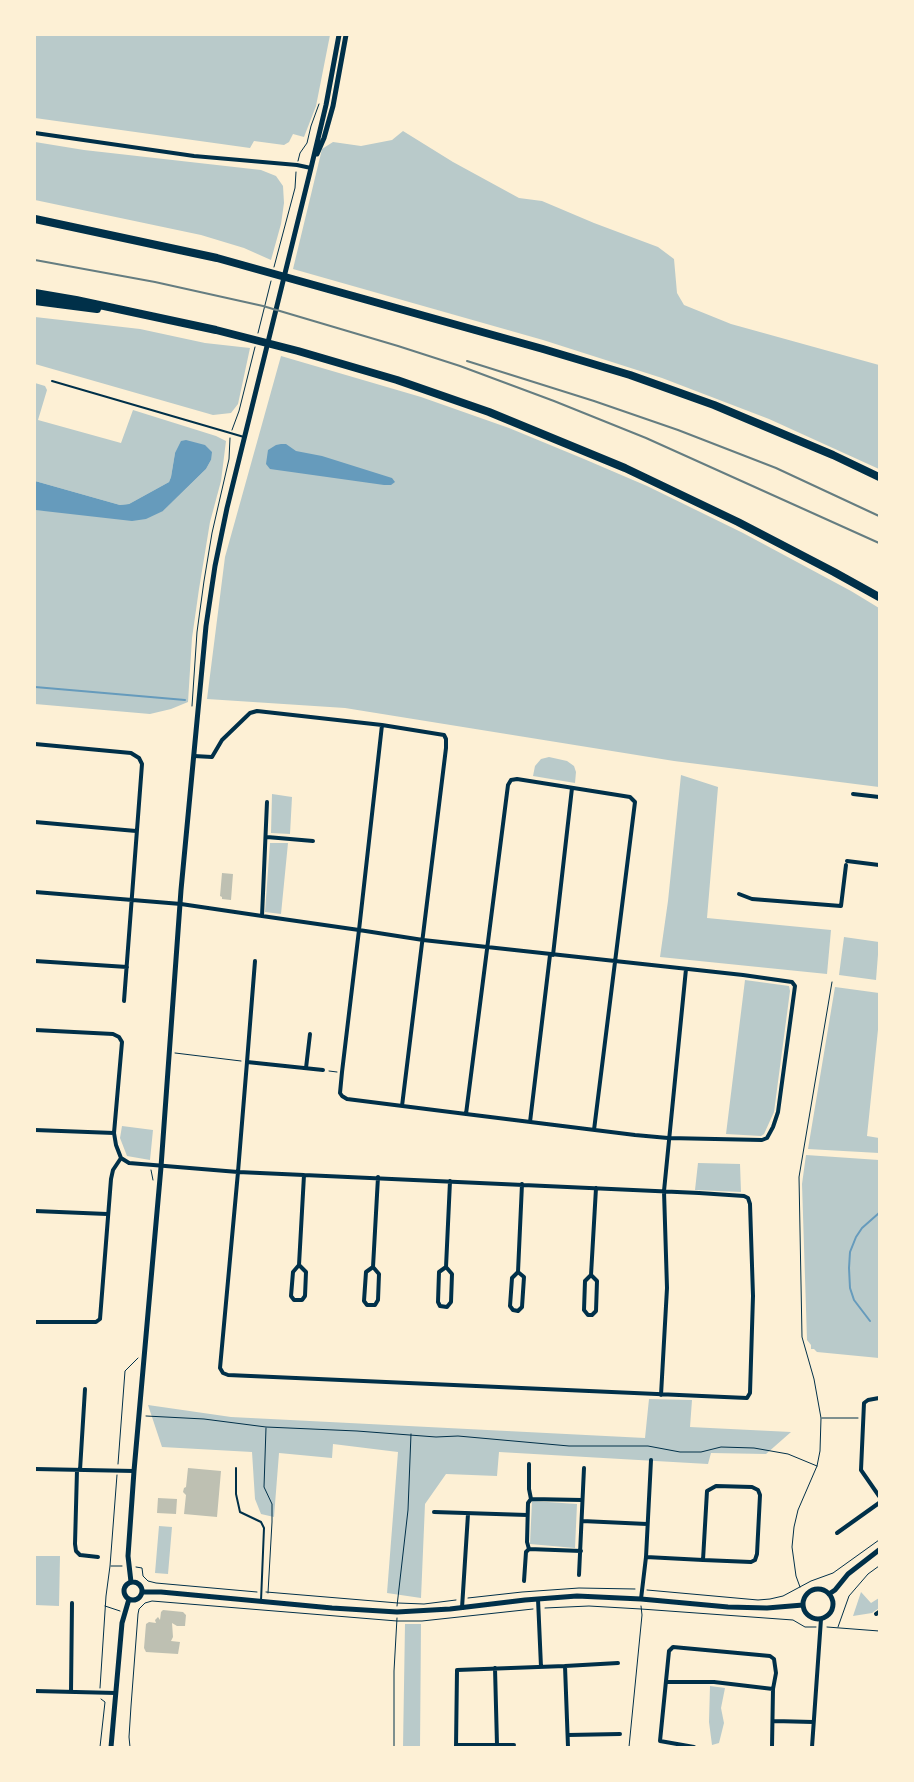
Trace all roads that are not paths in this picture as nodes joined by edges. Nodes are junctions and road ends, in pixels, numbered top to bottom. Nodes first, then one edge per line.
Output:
1 (339, 35) edge
2 (346, 35) edge
3 (35, 134) edge
4 (311, 168) junction
5 (35, 219) edge
6 (35, 293) edge
7 (35, 301) edge
8 (163, 319) junction
9 (52, 381) dead end
10 (244, 437) junction
11 (879, 477) edge
12 (879, 597) edge
13 (382, 725) junction
14 (35, 744) edge
15 (194, 756) junction
16 (572, 788) junction
17 (853, 794) dead end
18 (879, 797) edge
19 (268, 802) dead end
20 (35, 822) edge
21 (136, 831) junction
22 (267, 837) junction
23 (313, 841) dead end
24 (879, 865) edge
25 (35, 892) edge
26 (739, 894) dead end
27 (131, 899) junction
28 (180, 904) junction
29 (262, 916) junction
30 (359, 930) junction
31 (423, 940) junction
32 (488, 948) junction
33 (552, 955) junction
34 (35, 961) edge
35 (255, 961) dead end
36 (614, 961) junction
37 (127, 967) junction
38 (686, 969) junction
39 (124, 1001) dead end
40 (35, 1030) edge
41 (310, 1034) dead end
42 (248, 1062) junction
43 (306, 1068) junction
44 (323, 1070) road end
45 (402, 1106) junction
46 (466, 1114) junction
47 (530, 1122) junction
48 (35, 1130) edge
49 (594, 1130) junction
50 (114, 1133) junction
51 (668, 1138) junction
52 (121, 1158) junction
53 (161, 1167) junction
54 (238, 1172) junction
55 (304, 1175) junction
56 (378, 1177) junction
57 (450, 1181) junction
58 (522, 1184) junction
59 (596, 1188) junction
60 (664, 1192) junction
61 (35, 1211) edge
62 (107, 1214) junction
63 (299, 1265) junction
64 (373, 1267) junction
65 (446, 1267) junction
66 (518, 1272) junction
67 (591, 1276) junction
68 (35, 1322) edge
69 (85, 1388) dead end
70 (661, 1395) junction
71 (879, 1398) edge
72 (652, 1460) dead end
73 (529, 1464) dead end
74 (236, 1468) dead end
75 (584, 1468) dead end
76 (35, 1469) edge
77 (78, 1470) junction
78 (134, 1471) junction
79 (879, 1496) edge
80 (531, 1499) junction
81 (582, 1500) junction
82 (879, 1503) edge
83 (434, 1512) dead end
84 (468, 1514) junction
85 (528, 1515) junction
86 (582, 1521) junction
87 (647, 1524) junction
88 (836, 1534) dead end
89 (528, 1549) junction
90 (581, 1550) junction
91 (879, 1550) edge
92 (98, 1557) dead end
93 (646, 1557) junction
94 (703, 1560) junction
95 (579, 1575) dead end
96 (524, 1581) dead end
97 (131, 1582) junction
98 (142, 1592) junction
99 (829, 1594) junction
100 (129, 1599) junction
101 (538, 1599) junction
102 (641, 1599) junction
103 (261, 1600) junction
104 (72, 1603) dead end
105 (803, 1605) junction
106 (462, 1608) junction
107 (821, 1618) junction
108 (618, 1663) dead end
109 (565, 1666) junction
110 (541, 1667) junction
111 (495, 1668) junction
112 (666, 1682) junction
113 (773, 1689) junction
114 (35, 1691) edge
115 (71, 1692) junction
116 (116, 1693) junction
117 (774, 1721) junction
118 (813, 1722) junction
119 (620, 1734) dead end
120 (568, 1735) junction
121 (660, 1741) junction
122 (497, 1745) junction
123 (514, 1745) dead end
124 (456, 1746) edge
125 (111, 1747) edge
126 (568, 1747) edge
127 (659, 1747) edge
128 (694, 1747) edge
129 (772, 1747) edge
130 (812, 1747) edge

1 - 4 street
2 - 4 street
3 - 4 street
4 - 10 street
5 - 11 highway
6 - 8 highway
7 - 8 highway
8 - 12 highway
9 - 10 lane
10 - 15 street
13 - 15 street
13 - 30 street
13 - 31 street
14 - 21 street
15 - 28 street
16 - 32 street
16 - 33 street
16 - 36 street
17 - 18 street
19 - 22 street
20 - 21 street
21 - 27 street
22 - 23 street
22 - 29 street
24 - 26 street
25 - 27 street
27 - 28 street
27 - 37 street
28 - 29 street
28 - 53 street
29 - 30 street
30 - 31 street
30 - 45 street
31 - 32 street
31 - 45 street
32 - 33 street
32 - 46 street
33 - 36 street
33 - 47 street
34 - 37 street
35 - 42 street
36 - 38 street
36 - 49 street
37 - 39 street
38 - 51 street
38 - 51 street
40 - 50 street
41 - 43 street
42 - 43 street
42 - 54 street
43 - 44 street
45 - 46 street
46 - 47 street
47 - 49 street
48 - 50 street
49 - 51 street
50 - 52 street
51 - 60 street
52 - 53 street
52 - 62 street
53 - 54 street
53 - 78 street
54 - 55 street
54 - 70 street
55 - 56 street
55 - 63 street
56 - 57 street
56 - 64 street
57 - 58 street
57 - 65 street
58 - 59 street
58 - 66 street
59 - 60 street
59 - 67 street
60 - 70 street
60 - 70 street
61 - 62 street
62 - 68 street
63 - 63 street
64 - 64 street
65 - 65 street
66 - 66 street
67 - 67 street
69 - 77 street
71 - 79 street
72 - 87 street
73 - 80 street
74 - 103 lane
75 - 81 street
76 - 77 street
77 - 78 street
77 - 92 street
78 - 97 street
80 - 81 street
80 - 85 street
81 - 86 street
82 - 88 street
83 - 84 street
84 - 85 street
84 - 106 street
85 - 89 street
86 - 87 street
86 - 90 street
87 - 93 street
89 - 90 street
89 - 96 street
90 - 95 street
91 - 99 street
93 - 94 street
93 - 102 street
94 - 94 street
97 - 98 street
97 - 100 street
98 - 100 street
98 - 103 street
99 - 105 street
99 - 107 street
100 - 116 street
101 - 102 street
101 - 106 street
101 - 110 street
102 - 105 street
103 - 106 street
104 - 115 street
105 - 107 street
107 - 118 street
108 - 109 street
109 - 110 street
109 - 120 street
110 - 111 street
111 - 122 street
111 - 124 street
112 - 113 street
112 - 113 street
112 - 121 street
113 - 117 street
114 - 115 street
115 - 116 street
116 - 125 street
117 - 118 street
117 - 129 street
118 - 130 street
119 - 120 street
120 - 126 street
121 - 127 street
121 - 128 street
122 - 123 street
122 - 124 street

